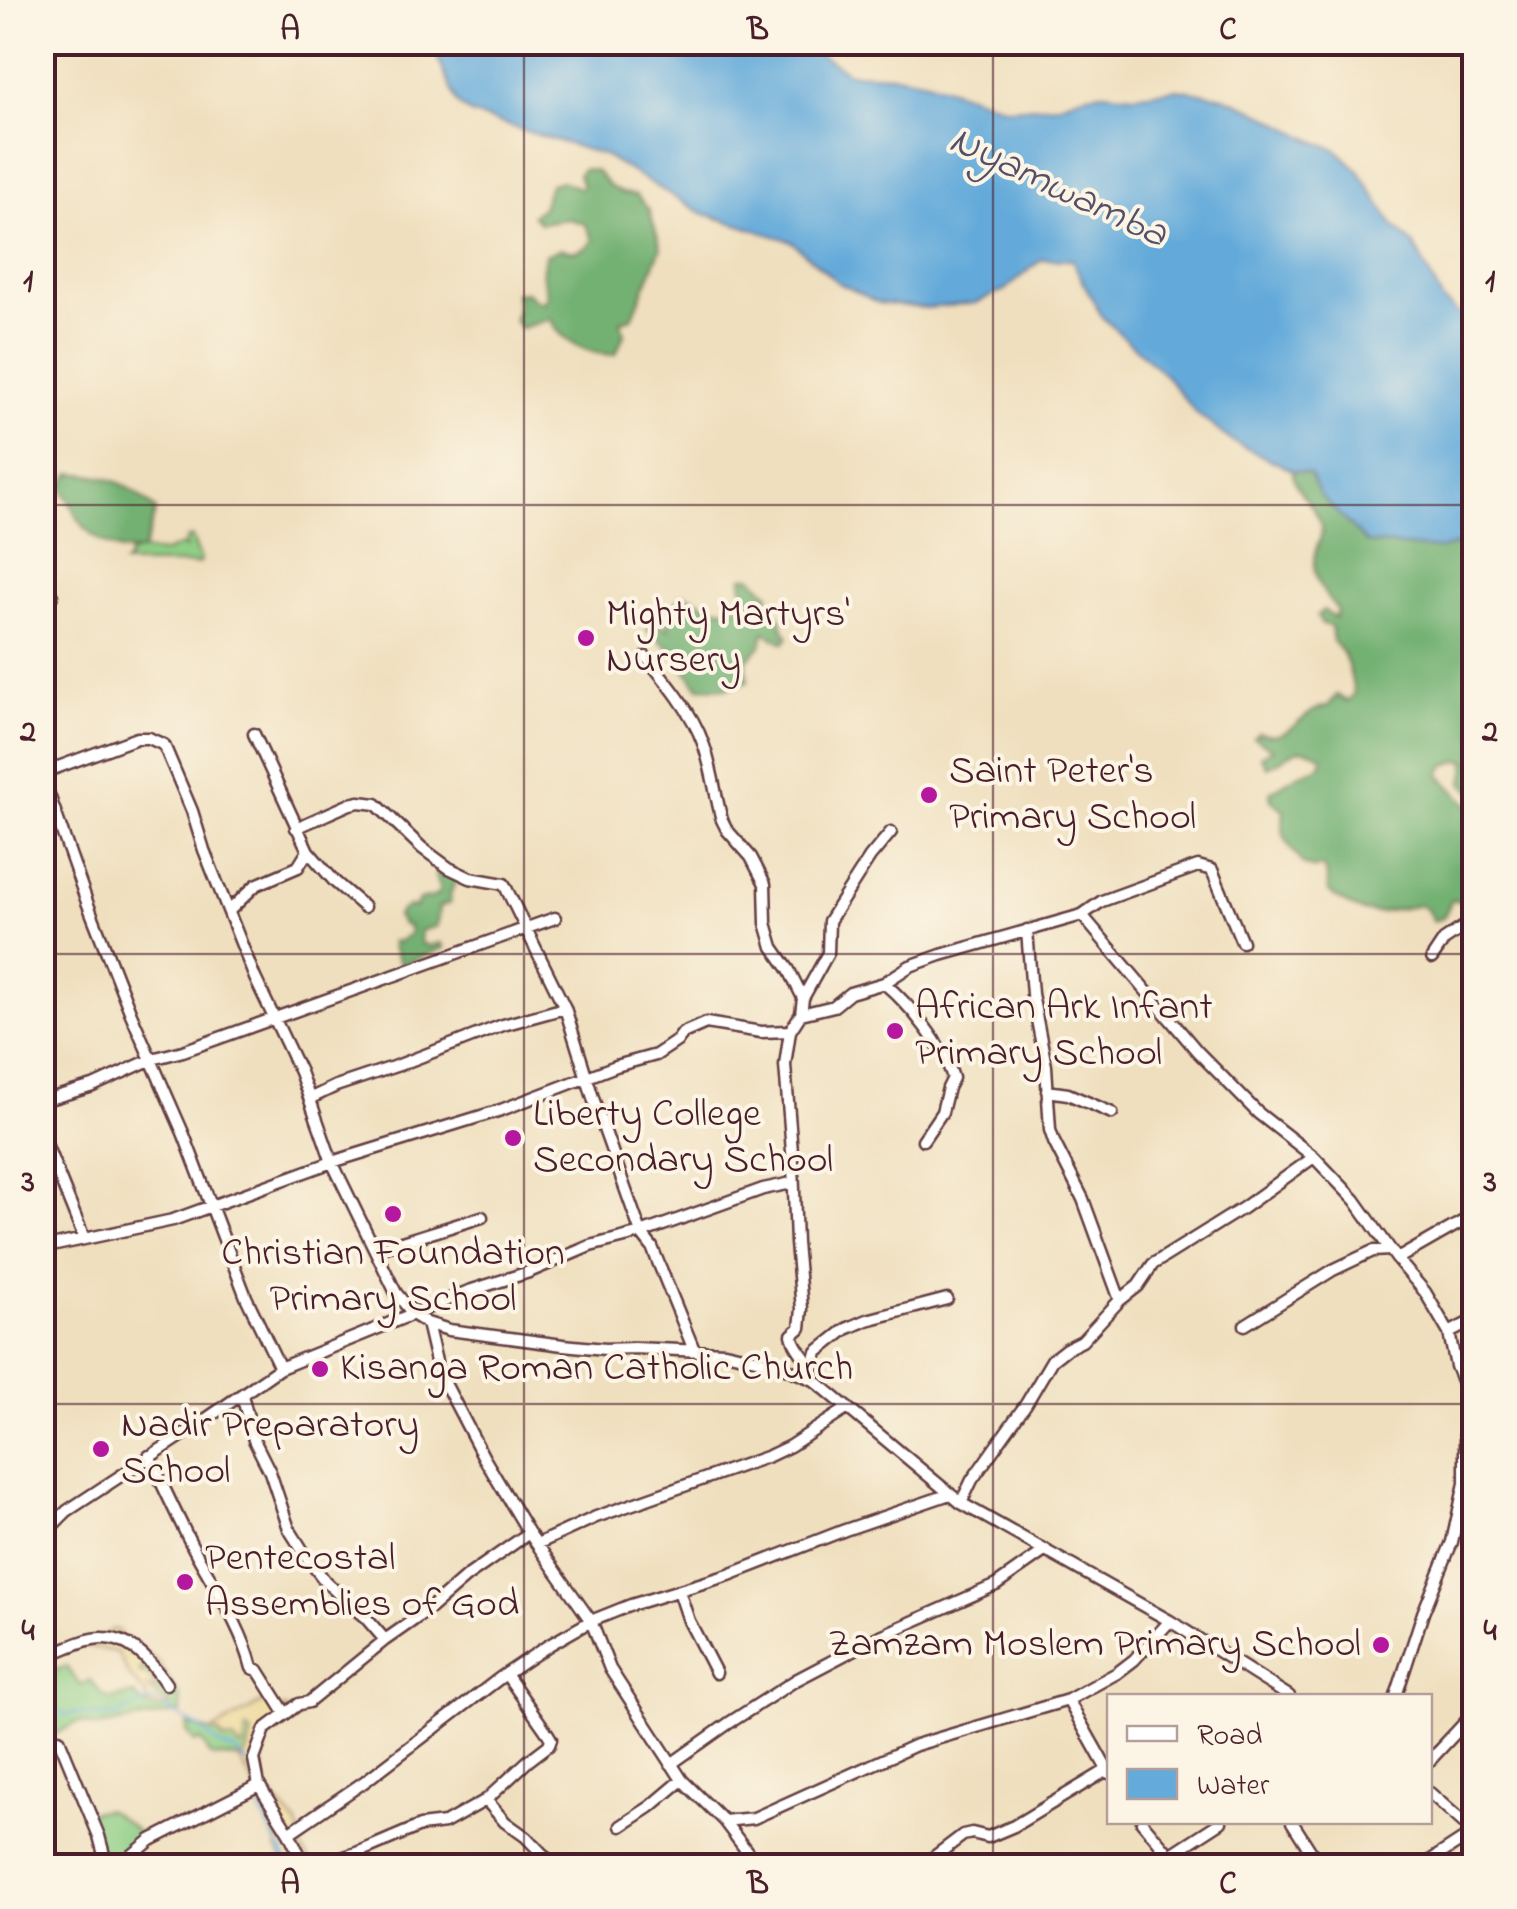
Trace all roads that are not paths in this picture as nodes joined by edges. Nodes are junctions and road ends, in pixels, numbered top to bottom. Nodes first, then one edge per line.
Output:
1 (646, 657) dead end
2 (254, 734) dead end
3 (42, 774) edge
4 (296, 828) junction
5 (891, 832) dead end
6 (308, 850) junction
7 (364, 907) dead end
8 (229, 911) junction
9 (1082, 916) junction
10 (555, 918) dead end
11 (1474, 920) edge
12 (525, 930) junction
13 (1027, 930) junction
14 (1242, 942) dead end
15 (1432, 958) dead end
16 (884, 983) junction
17 (803, 998) junction
18 (565, 1008) junction
19 (801, 1014) junction
20 (274, 1017) junction
21 (790, 1031) junction
22 (152, 1059) junction
23 (587, 1078) junction
24 (1046, 1091) junction
25 (311, 1098) junction
26 (42, 1102) edge
27 (1112, 1113) dead end
28 (42, 1134) edge
29 (923, 1140) dead end
30 (1314, 1156) junction
31 (332, 1162) junction
32 (792, 1183) junction
33 (212, 1206) junction
34 (1474, 1215) edge
35 (482, 1217) dead end
36 (641, 1233) junction
37 (84, 1238) junction
38 (42, 1248) edge
39 (376, 1250) junction
40 (1394, 1255) junction
41 (947, 1299) dead end
42 (1120, 1300) junction
43 (414, 1315) junction
44 (1474, 1320) edge
45 (428, 1323) junction
46 (1245, 1324) dead end
47 (1450, 1333) junction
48 (694, 1350) junction
49 (280, 1368) junction
50 (813, 1374) junction
51 (1470, 1390) edge
52 (242, 1395) junction
53 (848, 1408) junction
54 (1474, 1415) edge
55 (1465, 1424) junction
56 (149, 1456) junction
57 (1470, 1487) edge
58 (950, 1494) junction
59 (961, 1503) junction
60 (1474, 1506) edge
61 (1455, 1528) junction
62 (530, 1533) junction
63 (42, 1536) edge
64 (537, 1544) junction
65 (1046, 1550) junction
66 (678, 1591) junction
67 (591, 1621) junction
68 (1170, 1621) junction
69 (385, 1640) junction
70 (42, 1654) edge
71 (716, 1673) dead end
72 (506, 1674) junction
73 (166, 1684) dead end
74 (1286, 1694) edge
75 (1397, 1694) edge
76 (1068, 1700) junction
77 (285, 1712) junction
78 (1474, 1713) edge
79 (58, 1739) dead end
80 (1432, 1758) edge
81 (671, 1764) junction
82 (1107, 1769) edge
83 (1107, 1772) edge
84 (682, 1780) junction
85 (260, 1785) junction
86 (1432, 1795) edge
87 (486, 1800) junction
88 (724, 1821) junction
89 (1144, 1824) edge
90 (1218, 1824) edge
91 (1293, 1824) edge
92 (621, 1826) dead end
93 (1474, 1832) edge
94 (290, 1833) junction
95 (1172, 1856) junction
96 (108, 1866) edge
97 (119, 1866) edge
98 (304, 1866) edge
99 (317, 1866) edge
100 (554, 1866) edge
101 (758, 1866) edge
102 (922, 1866) edge
103 (1153, 1866) edge
104 (1179, 1866) edge
105 (1320, 1866) edge
106 (1422, 1866) edge

1 - 17 street
2 - 4 street
3 - 8 street
3 - 22 street
4 - 6 street
4 - 12 street
5 - 17 street
6 - 7 street
6 - 8 street
8 - 20 street
9 - 13 street
9 - 14 street
9 - 30 street
10 - 12 street
11 - 15 street
12 - 18 street
12 - 20 street
13 - 16 street
13 - 24 street
16 - 19 street
16 - 29 street
17 - 19 street
18 - 23 street
18 - 25 street
19 - 21 street
20 - 22 street
20 - 25 street
21 - 23 street
21 - 32 street
22 - 26 street
22 - 33 street
23 - 31 street
23 - 36 street
24 - 27 street
24 - 42 street
25 - 31 street
28 - 37 street
30 - 40 street
30 - 42 street
31 - 33 street
31 - 39 street
32 - 36 street
32 - 50 street
33 - 37 street
33 - 49 street
34 - 40 street
35 - 39 street
36 - 43 street
36 - 48 street
37 - 38 street
39 - 43 street
40 - 46 street
40 - 47 street
41 - 50 street
42 - 59 street
43 - 45 street
43 - 49 street
44 - 47 street
45 - 48 street
45 - 62 street
47 - 51 street
48 - 50 street
49 - 52 street
50 - 53 street
51 - 55 street
52 - 56 street
52 - 69 street
53 - 58 street
53 - 64 street
54 - 55 street
55 - 57 street
56 - 63 street
56 - 77 street
57 - 61 street
58 - 59 street
58 - 66 street
59 - 65 street
60 - 61 street
61 - 75 street
62 - 64 street
62 - 69 street
64 - 67 street
65 - 68 street
65 - 81 street
66 - 67 street
66 - 71 street
67 - 72 street
67 - 81 street
68 - 74 street
68 - 76 street
69 - 77 street
70 - 73 street
72 - 87 street
72 - 94 street
76 - 82 street
76 - 88 street
77 - 85 street
78 - 80 street
79 - 96 street
81 - 84 street
83 - 102 street
84 - 88 street
84 - 92 street
85 - 94 street
85 - 97 street
86 - 93 street
87 - 99 street
87 - 100 street
88 - 101 street
89 - 95 street
90 - 95 street
91 - 105 street
93 - 106 street
94 - 98 street
95 - 103 street
95 - 104 street

